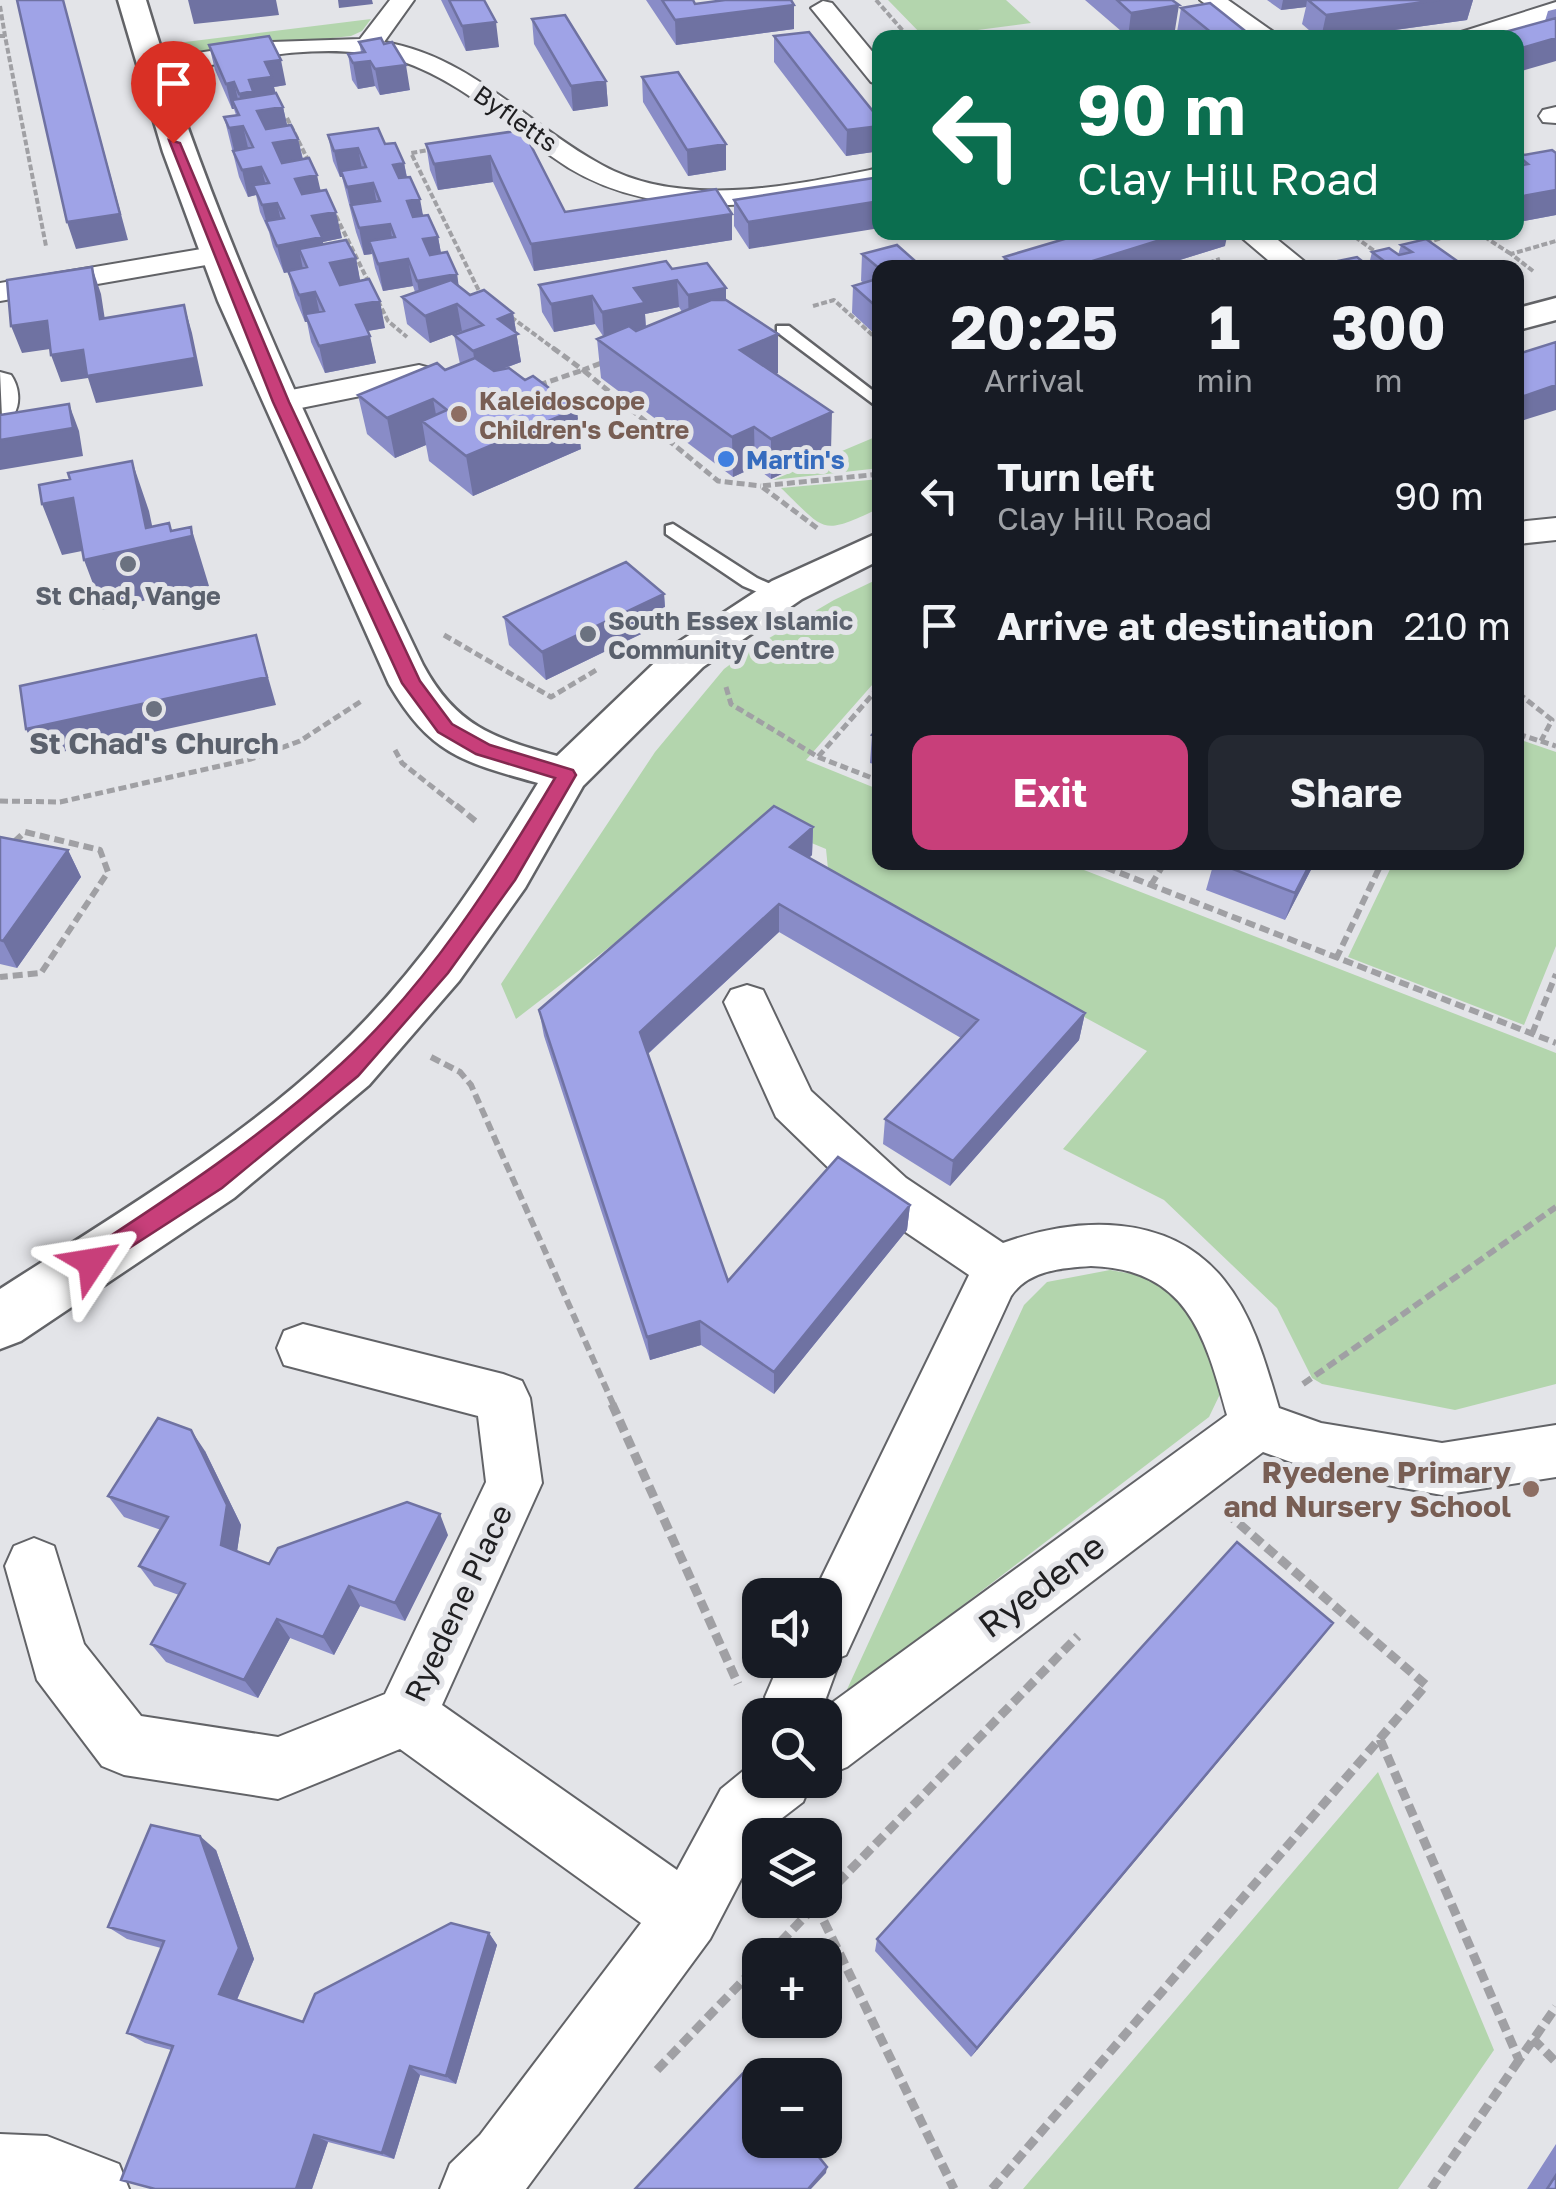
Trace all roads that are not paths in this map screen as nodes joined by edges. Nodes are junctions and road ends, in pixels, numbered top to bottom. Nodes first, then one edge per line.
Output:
1 (132, 0) edge
2 (402, 0) edge
3 (1212, 0) edge
4 (822, 8) dead end
5 (1556, 9) edge
6 (1258, 30) edge
7 (1491, 30) edge
8 (366, 47) junction
9 (872, 63) edge
10 (150, 68) junction
11 (872, 177) edge
12 (1259, 240) edge
13 (219, 255) junction
14 (1287, 260) edge
15 (0, 292) edge
16 (1548, 294) edge
17 (1524, 314) edge
18 (783, 329) dead end
19 (417, 360) road end
20 (872, 398) edge
21 (281, 402) junction
22 (1556, 528) edge
23 (673, 530) dead end
24 (1524, 532) edge
25 (872, 547) edge
26 (764, 588) junction
27 (566, 775) junction
28 (746, 1002) dead end
29 (1001, 1269) junction
30 (0, 1322) edge
31 (303, 1348) dead end
32 (1256, 1425) junction
33 (1556, 1451) edge
34 (34, 1566) dead end
35 (842, 1599) edge
36 (406, 1716) junction
37 (842, 1732) edge
38 (759, 1798) edge
39 (687, 1916) junction
40 (0, 2169) edge
41 (94, 2189) edge
42 (475, 2189) edge

1 - 10 main road
2 - 8 street
3 - 6 street
4 - 9 street
5 - 7 street
8 - 10 street, Byfletts
8 - 11 street, Byfletts
10 - 13 main road
12 - 14 street
13 - 15 street
13 - 21 main road
16 - 17 main road
18 - 20 lane
19 - 21 street
21 - 27 main road
22 - 24 street
23 - 26 lane
25 - 26 main road
26 - 27 main road
27 - 30 main road
28 - 29 street
29 - 32 street
29 - 35 street
31 - 36 street, Ryedene Place
32 - 33 street
32 - 37 street, Ryedene
34 - 36 street, Ryedene Place
36 - 39 street, Ryedene Place
38 - 39 street
39 - 42 street
40 - 41 street

